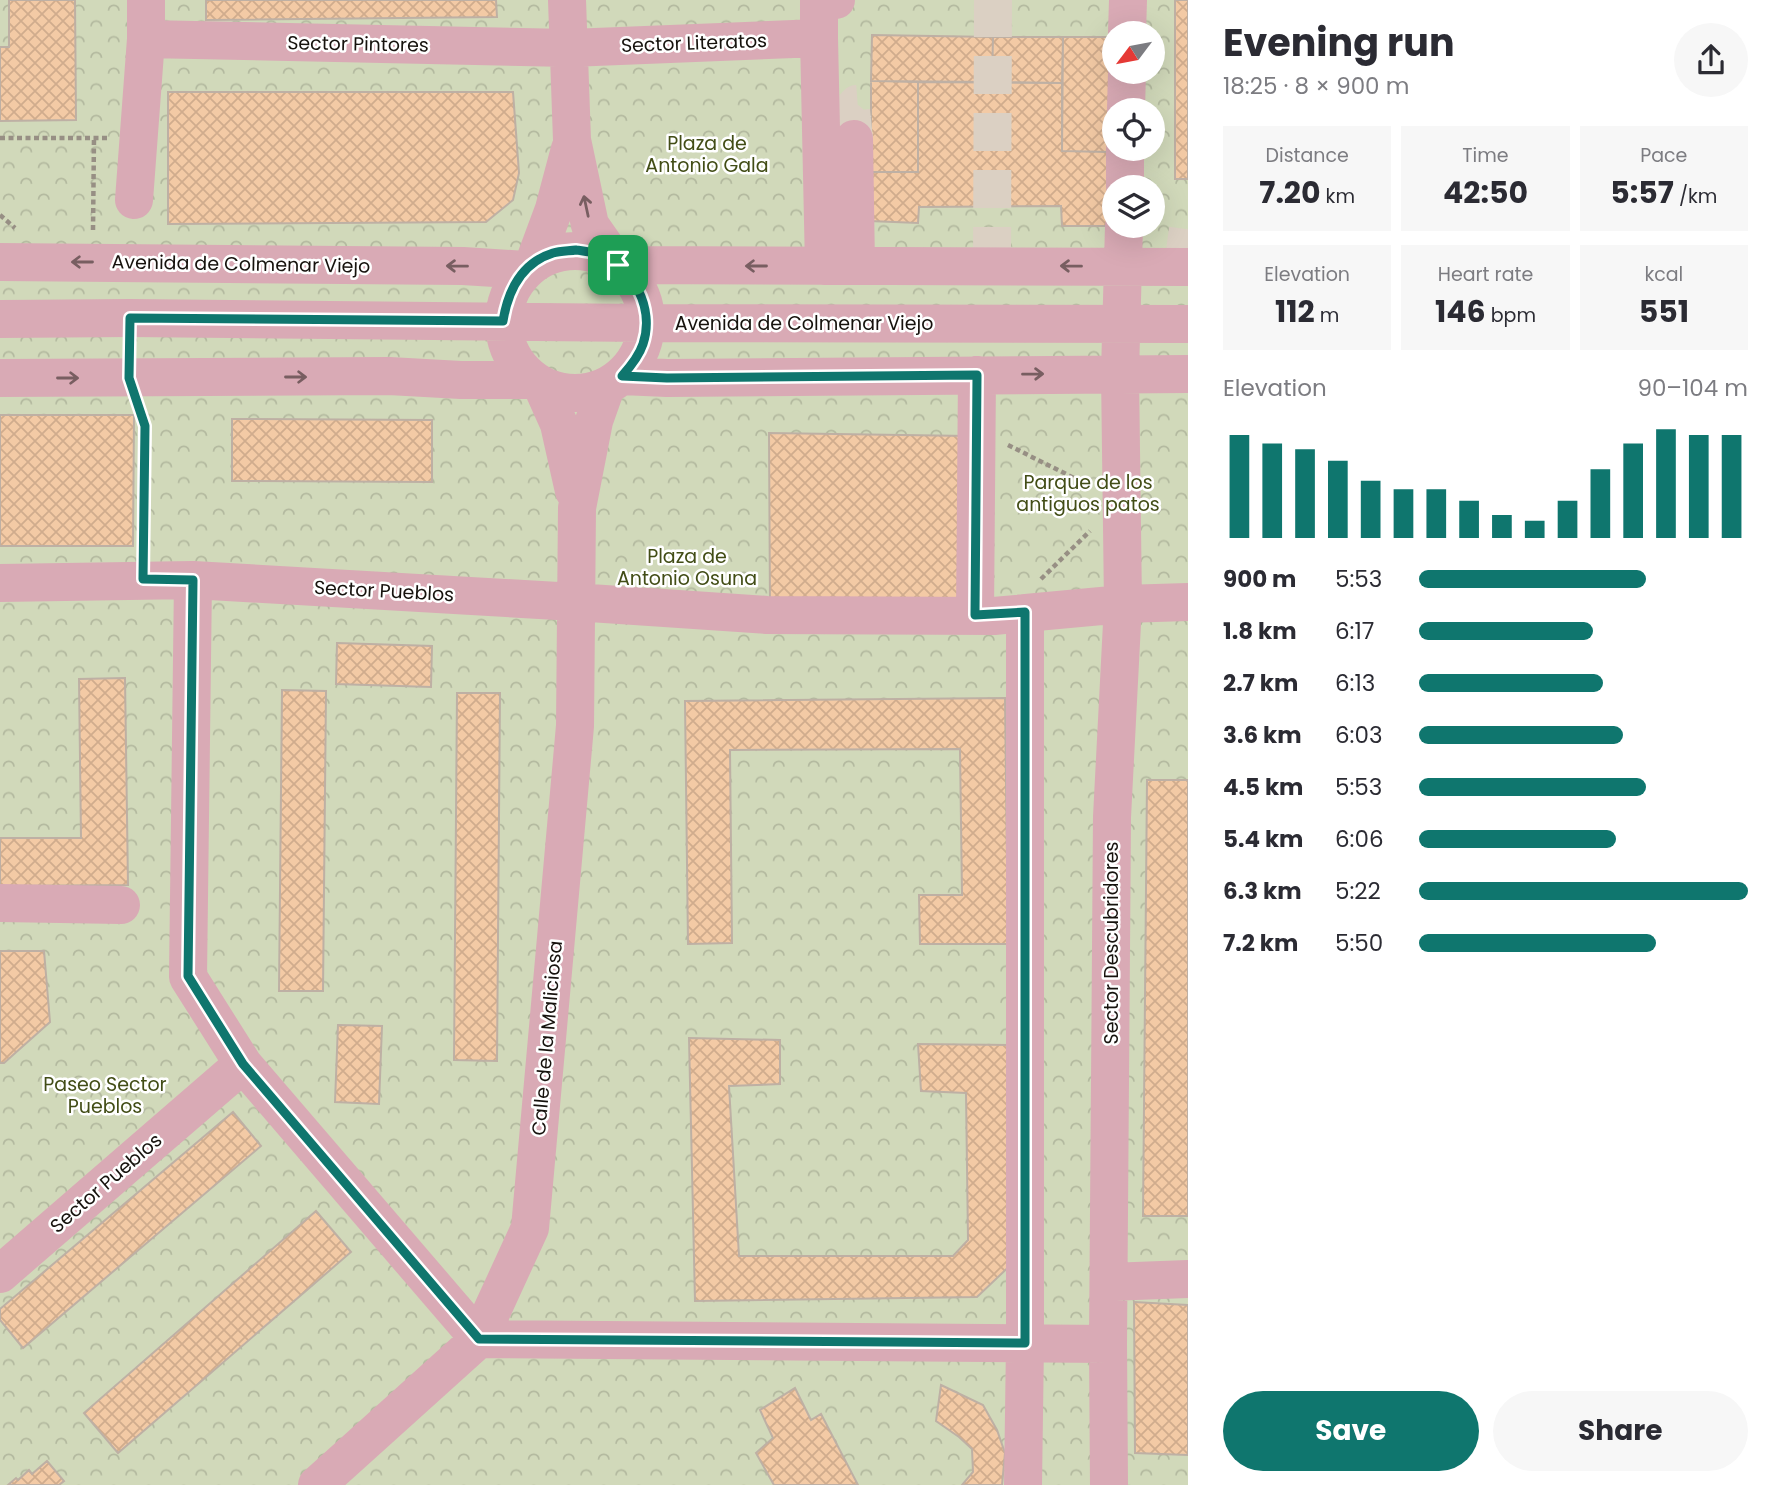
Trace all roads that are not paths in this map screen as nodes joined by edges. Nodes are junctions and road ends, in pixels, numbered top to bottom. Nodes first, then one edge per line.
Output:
1 (146, 0) edge
2 (567, 0) edge
3 (836, 0) edge
4 (1128, 0) edge
5 (1127, 21) edge
6 (819, 38) junction
7 (146, 39) junction
8 (570, 48) junction
9 (853, 139) tunnel mouth
10 (572, 140) junction
11 (134, 200) dead end
12 (1124, 238) edge
13 (9, 246) edge
14 (618, 265) junction
15 (529, 266) junction
16 (840, 266) junction
17 (1124, 267) junction
18 (1188, 267) edge
19 (0, 319) edge
20 (503, 321) junction
21 (647, 323) junction
22 (1121, 324) junction
23 (1188, 324) edge
24 (1120, 373) junction
25 (1188, 374) edge
26 (977, 375) junction
27 (0, 378) edge
28 (614, 381) junction
29 (537, 383) junction
30 (578, 508) junction
31 (193, 580) junction
32 (0, 583) edge
33 (575, 602) junction
34 (1188, 602) edge
35 (1123, 604) junction
36 (1001, 614) junction
37 (0, 903) edge
38 (121, 905) dead end
39 (243, 1064) junction
40 (0, 1275) edge
41 (1188, 1279) edge
42 (1109, 1282) junction
43 (479, 1339) junction
44 (1025, 1343) junction
45 (1108, 1344) junction
46 (317, 1485) edge
47 (1023, 1485) edge
48 (1109, 1485) edge

1 - 7 street
2 - 8 street
3 - 6 street
4 - 5 street
6 - 8 street, Sector Literatos
6 - 16 street
7 - 8 street, Sector Pintores
7 - 11 street
8 - 10 street
9 - 16 street
14 -> 10 street
10 - 15 street
12 - 17 street
15 -> 13 street, Avenida de Colmenar Viejo
14 - 15 street
16 -> 14 street
14 - 21 street
15 - 20 street
17 -> 16 street
17 - 18 street
17 - 22 street
19 - 20 street, Avenida de Colmenar Viejo
20 - 21 street, Avenida de Colmenar Viejo
20 - 29 street, Calle de la Maliciosa
21 - 22 street, Avenida de Colmenar Viejo
21 - 28 street, Calle de la Maliciosa
22 - 23 street, Avenida de Colmenar Viejo
22 - 24 street, Sector Descubridores
24 - 25 street
26 -> 24 street
24 - 35 street, Sector Descubridores
26 - 28 street
26 - 36 street
27 -> 29 street
28 - 29 street
28 - 30 street, Calle de la Maliciosa
29 - 30 street, Calle de la Maliciosa
30 - 33 street, Calle de la Maliciosa
31 - 32 street, Sector Pueblos
31 - 33 street, Sector Pueblos
31 - 39 street
33 - 36 street
33 - 43 street, Calle de la Maliciosa
34 - 35 street
35 - 36 street
35 - 42 street, Sector Descubridores
36 - 44 street
37 - 38 street
39 - 40 street, Sector Pueblos
39 - 43 street
41 - 42 street
42 - 45 street, Sector Descubridores
43 - 44 street
43 - 46 street, Calle de la Maliciosa
44 - 45 street
44 - 47 street
45 - 48 street, Sector Descubridores

